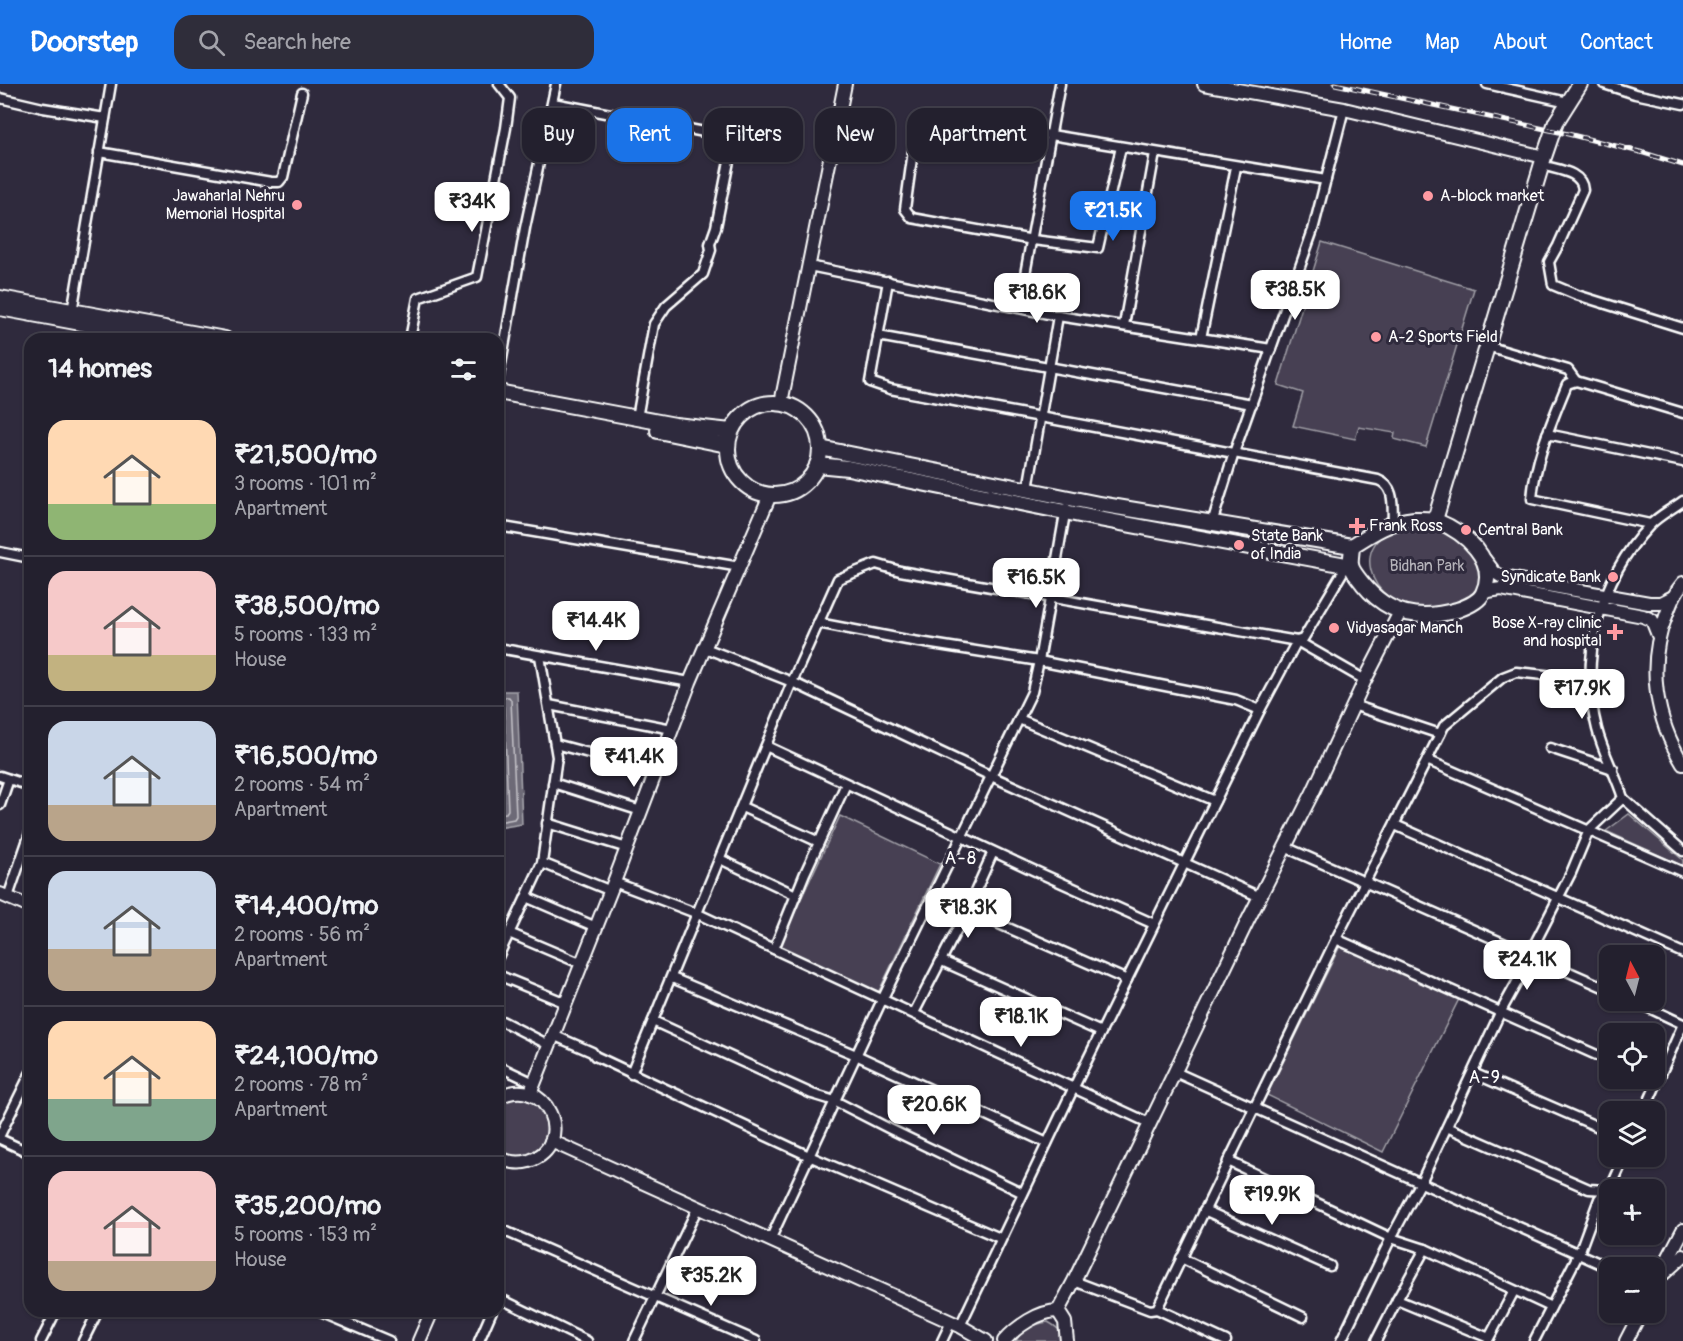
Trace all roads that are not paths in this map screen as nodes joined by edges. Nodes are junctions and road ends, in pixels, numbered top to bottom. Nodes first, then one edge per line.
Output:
1 (111, 84) edge
2 (499, 84) edge
3 (556, 84) edge
4 (845, 84) edge
5 (1060, 84) edge
6 (1204, 84) edge
7 (1486, 84) edge
8 (1580, 84) edge
9 (1604, 84) edge
10 (302, 93) dead end
11 (0, 98) edge
12 (1568, 102) junction
13 (553, 103) junction
14 (1683, 104) edge
15 (1344, 109) junction
16 (105, 118) junction
17 (1051, 135) junction
18 (1120, 147) junction
19 (99, 152) junction
20 (1155, 153) junction
21 (1543, 161) junction
22 (1236, 167) junction
23 (1326, 180) junction
24 (1033, 240) junction
25 (808, 267) junction
26 (888, 281) junction
27 (0, 298) edge
28 (1019, 307) junction
29 (0, 308) edge
30 (72, 312) junction
31 (1058, 315) junction
32 (1124, 325) junction
33 (1683, 328) edge
34 (135, 333) edge
35 (191, 333) edge
36 (411, 333) edge
37 (878, 336) junction
38 (1201, 338) junction
39 (1487, 346) junction
40 (504, 347) edge
41 (1271, 349) junction
42 (1050, 366) junction
43 (1576, 381) junction
44 (504, 393) edge
45 (504, 401) edge
46 (781, 403) junction
47 (1252, 404) junction
48 (1683, 413) edge
49 (1040, 416) junction
50 (637, 418) junction
51 (731, 431) junction
52 (1547, 434) junction
53 (727, 445) junction
54 (820, 448) junction
55 (1234, 453) junction
56 (1683, 462) edge
57 (817, 465) junction
58 (1028, 489) junction
59 (770, 495) junction
60 (1068, 498) junction
61 (1683, 501) edge
62 (1066, 512) junction
63 (1435, 520) junction
64 (1212, 523) junction
65 (1394, 523) junction
66 (1650, 524) junction
67 (504, 527) edge
68 (1352, 546) junction
69 (0, 552) edge
70 (24, 557) edge
71 (1485, 560) junction
72 (1351, 566) junction
73 (740, 567) junction
74 (1683, 583) edge
75 (1483, 593) junction
76 (1673, 597) junction
77 (1051, 598) junction
78 (1603, 602) junction
79 (1400, 612) junction
80 (818, 623) junction
81 (1658, 635) junction
82 (1297, 641) junction
83 (705, 648) junction
84 (504, 649) edge
85 (540, 656) junction
86 (1040, 661) junction
87 (1365, 680) junction
88 (1592, 680) junction
89 (690, 682) junction
90 (792, 682) junction
91 (549, 705) junction
92 (1353, 705) junction
93 (1260, 710) junction
94 (1019, 719) junction
95 (672, 729) junction
96 (1440, 734) junction
97 (555, 744) junction
98 (766, 746) junction
99 (1550, 748) dead end
100 (1427, 760) junction
101 (1683, 764) edge
102 (1613, 769) junction
103 (656, 771) junction
104 (991, 776) junction
105 (4, 778) edge
106 (553, 783) junction
107 (24, 784) edge
108 (846, 784) junction
109 (1623, 798) junction
110 (1215, 801) junction
111 (0, 805) edge
112 (742, 807) junction
113 (641, 811) junction
114 (548, 823) junction
115 (1395, 825) junction
116 (1588, 830) junction
117 (961, 837) junction
118 (819, 842) junction
119 (1285, 847) junction
120 (24, 848) edge
121 (627, 848) junction
122 (1683, 851) edge
123 (993, 852) junction
124 (720, 860) junction
125 (542, 863) junction
126 (1185, 863) junction
127 (1683, 872) edge
128 (1366, 882) junction
129 (613, 886) junction
130 (796, 895) junction
131 (4, 896) edge
132 (526, 897) junction
133 (1260, 897) junction
134 (1558, 898) junction
135 (24, 904) edge
136 (967, 910) junction
137 (698, 914) junction
138 (1155, 924) junction
139 (596, 927) junction
140 (509, 933) junction
141 (1336, 939) junction
142 (504, 944) edge
143 (774, 950) junction
144 (1683, 953) edge
145 (1532, 955) junction
146 (942, 961) junction
147 (582, 964) junction
148 (504, 977) edge
149 (672, 978) junction
150 (1126, 980) junction
151 (1599, 985) edge
152 (882, 1000) junction
153 (566, 1003) junction
154 (1655, 1011) edge
155 (914, 1013) junction
156 (1500, 1013) junction
157 (504, 1021) edge
158 (653, 1021) junction
159 (1683, 1024) edge
160 (1101, 1032) junction
161 (551, 1040) junction
162 (856, 1056) junction
163 (1599, 1056) edge
164 (1665, 1059) edge
165 (504, 1070) edge
166 (1174, 1072) junction
167 (1473, 1073) junction
168 (631, 1074) junction
169 (24, 1087) edge
170 (1074, 1087) junction
171 (532, 1088) junction
172 (504, 1095) edge
173 (835, 1101) junction
174 (1254, 1107) junction
175 (1149, 1123) junction
176 (1448, 1127) junction
177 (1599, 1127) edge
178 (0, 1137) edge
179 (551, 1141) junction
180 (1047, 1143) junction
181 (24, 1150) edge
182 (809, 1156) junction
183 (1228, 1161) junction
184 (504, 1162) edge
185 (1421, 1182) junction
186 (1599, 1190) edge
187 (1023, 1192) junction
188 (1599, 1199) edge
189 (698, 1207) junction
190 (1204, 1210) junction
191 (1683, 1230) edge
192 (504, 1231) edge
193 (1000, 1238) junction
194 (1391, 1238) junction
195 (770, 1240) junction
196 (1425, 1249) junction
197 (1579, 1252) junction
198 (1683, 1256) edge
199 (1182, 1258) junction
200 (1599, 1262) edge
201 (1665, 1265) edge
202 (1330, 1266) dead end
203 (1665, 1273) edge
204 (1074, 1281) junction
205 (1514, 1291) junction
206 (655, 1296) junction
207 (1397, 1300) junction
208 (504, 1301) edge
209 (1551, 1307) junction
210 (1157, 1308) junction
211 (1058, 1311) junction
212 (53, 1317) edge
213 (95, 1317) edge
214 (332, 1317) edge
215 (429, 1317) edge
216 (489, 1317) edge
217 (1303, 1317) dead end
218 (1635, 1323) edge
219 (955, 1324) junction
220 (41, 1341) edge
221 (82, 1341) edge
222 (389, 1341) edge
223 (419, 1341) edge
224 (479, 1341) edge
225 (587, 1341) edge
226 (634, 1341) edge
227 (756, 1341) edge
228 (942, 1341) edge
229 (986, 1341) edge
230 (1004, 1341) edge
231 (1067, 1341) edge
232 (1226, 1341) edge
233 (1341, 1341) edge
234 (1376, 1341) edge
235 (1534, 1341) edge
236 (1626, 1341) edge

1 - 16 street
2 - 36 street
3 - 13 street
4 - 25 street
5 - 17 street
6 - 15 street
7 - 12 street
8 - 12 main road
9 - 14 street
10 - 19 street
11 - 16 street
12 - 21 main road
13 - 40 street
13 - 50 street
15 - 21 street
15 - 23 street
16 - 19 street
17 - 18 street
17 - 24 street
17 - 24 street
18 - 20 street
18 - 24 street
19 - 30 street
20 - 22 street
20 - 32 street
21 - 33 street
21 - 39 main road
22 - 23 street
22 - 38 street
23 - 41 street
24 - 28 street
25 - 26 street
25 - 46 street
26 - 28 street
26 - 37 street
27 - 30 main road
28 - 31 street
29 - 34 main road
30 - 35 main road
31 - 32 street
31 - 42 street
32 - 38 street
37 - 42 street
37 - 49 street
38 - 41 street
39 - 43 street
39 - 63 main road
41 - 47 street
42 - 47 street
42 - 49 street
43 - 48 street
43 - 52 street
44 - 50 main road
45 - 53 main road
46 - 51 main road
46 - 54 main road
47 - 55 street
49 - 55 street
49 - 58 street
50 - 51 main road
51 - 53 main road
52 - 56 street
52 - 66 street
53 - 59 main road
54 - 57 main road
54 - 58 main road
55 - 64 street
55 - 65 street
57 - 59 main road
57 - 62 main road
58 - 60 main road
59 - 73 street
60 - 62 street
60 - 64 main road
61 - 66 street
62 - 72 main road
62 - 77 street
63 - 65 main road
63 - 71 main road
64 - 68 main road
65 - 68 main road
66 - 78 street
67 - 73 street
68 - 72 main road
69 - 70 street
71 - 75 main road
71 - 78 street
72 - 79 main road
72 - 82 street
73 - 83 street
74 - 76 street
75 - 78 street
75 - 79 main road
76 - 78 street
76 - 81 street
77 - 80 street
77 - 82 street
77 - 86 street
78 - 81 street
78 - 88 street
79 - 87 street
80 - 86 street
80 - 90 street
81 - 101 street
82 - 87 street
82 - 93 street
83 - 89 street
83 - 90 street
84 - 85 street
85 - 89 street
85 - 91 street
86 - 93 street
86 - 94 street
87 - 92 street
88 - 96 street
88 - 102 street
89 - 95 street
90 - 98 street
90 - 104 street
91 - 95 street
91 - 97 street
92 - 96 street
92 - 119 street
93 - 110 street
94 - 104 street
94 - 110 street
95 - 103 street
96 - 100 street
97 - 103 street
97 - 106 street
98 - 108 street
98 - 112 street
99 - 102 street
100 - 115 street
100 - 116 street
102 - 109 street
103 - 113 street
104 - 117 street
104 - 126 street
105 - 107 street
105 - 111 street
106 - 113 street
106 - 114 street
108 - 117 street
108 - 118 street
109 - 116 street
109 - 122 street
110 - 126 street
112 - 118 street
112 - 124 street
113 - 121 street
114 - 121 street
114 - 125 street
115 - 128 street
115 - 134 street
116 - 127 street
116 - 134 street
117 - 123 street
117 - 152 street
118 - 130 street
119 - 128 street
119 - 133 street
120 - 131 street
121 - 129 street
123 - 136 street
123 - 138 street
124 - 130 street
124 - 137 street
125 - 129 street
125 - 132 street
126 - 133 street
126 - 138 street
128 - 141 street
128 - 145 street
129 - 137 street
129 - 139 street
130 - 143 street
131 - 135 street
132 - 139 street
132 - 140 street
133 - 166 street
134 - 144 street
134 - 145 street
136 - 146 street
136 - 150 street
137 - 143 street
137 - 149 street
138 - 150 street
139 - 147 street
140 - 142 street
140 - 147 street
141 - 156 street
141 - 174 street
143 - 152 street
145 - 151 street
145 - 156 street
146 - 155 street
146 - 160 street
147 - 153 street
148 - 153 street
149 - 158 street
149 - 162 street
150 - 160 street
152 - 155 street
152 - 162 street
153 - 161 street
154 - 159 street
155 - 170 street
156 - 163 street
156 - 167 street
157 - 161 street
158 - 168 street
158 - 173 street
159 - 164 street
160 - 170 street
161 - 168 street
161 - 171 street
162 - 173 street
162 - 180 street
165 - 171 street
166 - 174 street
166 - 175 street
167 - 176 street
167 - 177 street
168 - 182 street
169 - 178 street
170 - 175 street
170 - 180 street
171 - 172 street
171 - 179 street
173 - 182 street
173 - 187 street
174 - 183 street
174 - 185 street
175 - 204 street
176 - 185 street
176 - 186 street
178 - 181 street
179 - 184 street
179 - 189 street
180 - 187 street
182 - 193 street
182 - 195 street
183 - 190 street
183 - 194 street
185 - 194 street
185 - 197 street
187 - 193 street
188 - 197 street
189 - 195 street
189 - 206 street
190 - 199 street
190 - 202 street
191 - 201 street
192 - 206 street
193 - 219 street
194 - 196 street
194 - 233 street
195 - 219 street
196 - 205 street
196 - 207 street
197 - 200 street
197 - 209 street
198 - 203 street
199 - 210 street
199 - 217 street
204 - 210 street
204 - 211 street
205 - 207 street
205 - 209 street
206 - 226 street
206 - 227 street
207 - 234 street
208 - 225 street
209 - 235 street
210 - 232 street
211 - 230 street
211 - 231 street
212 - 220 street
213 - 221 street
214 - 222 street
215 - 223 street
216 - 224 street
218 - 236 street
219 - 228 street
219 - 229 street

